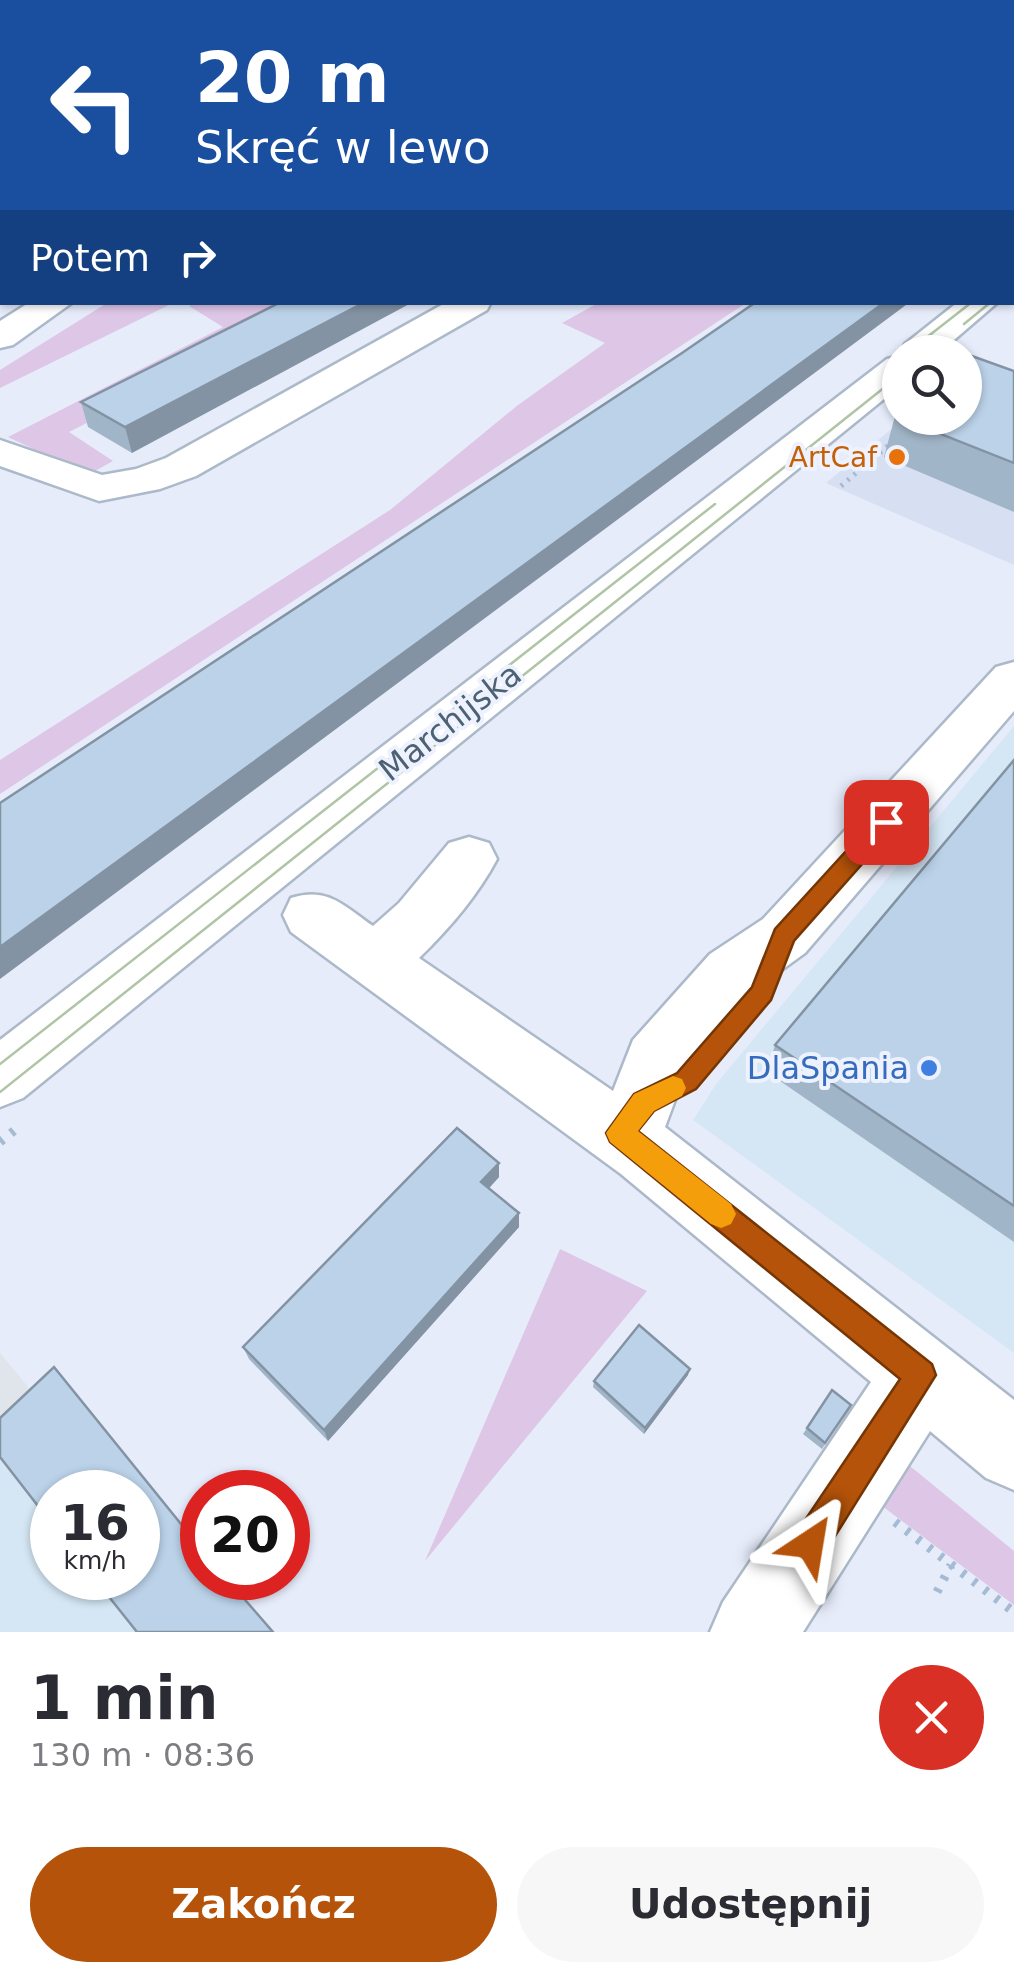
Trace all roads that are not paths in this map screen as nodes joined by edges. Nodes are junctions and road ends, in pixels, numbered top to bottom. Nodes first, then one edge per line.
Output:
1 (51, 305) edge
2 (469, 305) edge
3 (977, 305) edge
4 (939, 335) edge
5 (0, 337) edge
6 (882, 381) edge
7 (0, 452) edge
8 (1014, 679) edge
9 (469, 859) dead end
10 (312, 915) dead end
11 (375, 961) junction
12 (0, 1078) edge
13 (632, 1118) junction
14 (920, 1375) junction
15 (1014, 1450) edge
16 (753, 1632) edge

1 - 5 street
2 - 7 street
3 - 4 street
6 - 12 street, Marchijska
8 - 13 street
9 - 11 street
10 - 11 street
11 - 13 street
13 - 14 street
14 - 15 street
14 - 16 street

